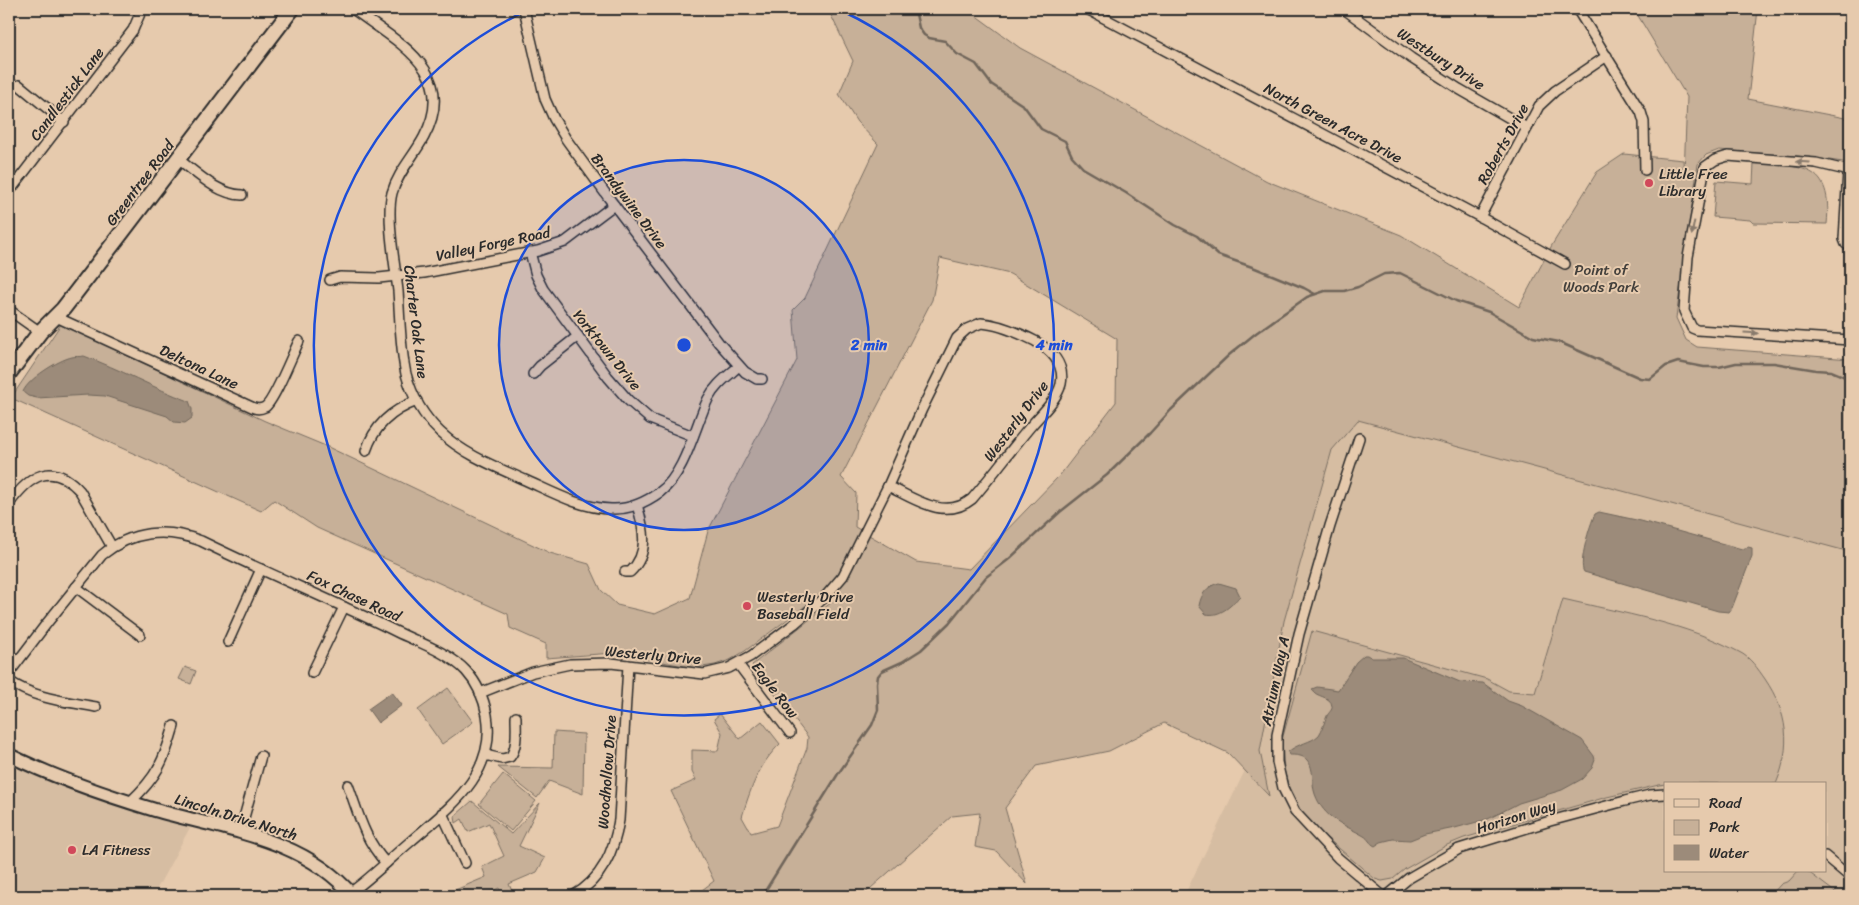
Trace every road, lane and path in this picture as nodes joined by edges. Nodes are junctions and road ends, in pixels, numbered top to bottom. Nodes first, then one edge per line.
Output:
1 (142, 9) edge
2 (292, 9) edge
3 (353, 9) edge
4 (524, 9) edge
5 (1087, 9) edge
6 (1344, 9) edge
7 (1577, 9) edge
8 (1607, 56) junction
9 (19, 85) dead end
10 (64, 122) junction
11 (1527, 128) junction
12 (178, 159) junction
13 (1645, 170) dead end
14 (1849, 171) edge
15 (9, 192) edge
16 (242, 195) dead end
17 (614, 205) junction
18 (1480, 216) junction
19 (1850, 246) edge
20 (530, 252) junction
21 (1565, 264) dead end
22 (396, 277) junction
23 (330, 280) dead end
24 (9, 310) edge
25 (54, 316) junction
26 (40, 332) junction
27 (578, 336) junction
28 (299, 340) dead end
29 (1850, 340) edge
30 (739, 366) junction
31 (9, 373) edge
32 (533, 374) dead end
33 (762, 379) dead end
34 (416, 401) junction
35 (693, 436) junction
36 (1359, 438) dead end
37 (366, 451) dead end
38 (888, 486) junction
39 (9, 504) edge
40 (637, 505) junction
41 (112, 547) junction
42 (261, 570) junction
43 (625, 572) dead end
44 (76, 587) junction
45 (344, 607) junction
46 (140, 635) dead end
47 (228, 642) dead end
48 (738, 664) junction
49 (628, 665) junction
50 (9, 673) edge
51 (312, 673) dead end
52 (9, 681) edge
53 (480, 693) junction
54 (96, 707) dead end
55 (516, 716) dead end
56 (174, 726) dead end
57 (790, 733) dead end
58 (9, 755) edge
59 (485, 755) junction
60 (261, 756) dead end
61 (348, 785) dead end
62 (1664, 794) edge
63 (130, 802) junction
64 (442, 813) junction
65 (240, 832) junction
66 (1826, 857) edge
67 (465, 863) dead end
68 (386, 864) junction
69 (1850, 877) edge
70 (352, 894) edge
71 (573, 896) edge
72 (1383, 896) edge
73 (1387, 896) edge

1 - 10 street, Candlestick Lane
2 - 12 main road, Greentree Road
3 - 22 street, Charter Oak Lane
4 - 17 street, Brandywine Drive
5 - 18 street, North Green Acre Drive
6 - 11 street, Westbury Drive
7 - 8 street
8 - 11 street, Roberts Drive
8 - 13 street
9 - 10 street
10 - 15 street, Candlestick Lane
11 - 18 street, Roberts Drive
12 - 16 street
12 - 25 main road, Greentree Road
14 - 19 street
14 -> 29 street
17 - 20 street, Valley Forge Road
17 - 30 street, Brandywine Drive
18 - 21 street, North Green Acre Drive
20 - 22 street, Valley Forge Road
20 - 27 street, Yorktown Drive
22 - 23 street, Valley Forge Road
22 - 34 street, Charter Oak Lane
24 - 26 street
25 - 26 main road, Greentree Road
25 - 28 street, Deltona Lane
26 - 31 main road, Greentree Road
27 - 32 street
27 - 35 street, Yorktown Drive
30 - 33 street, Brandywine Drive
30 - 35 street, Charter Oak Lane
34 - 37 street
34 - 40 street, Charter Oak Lane
35 - 40 street, Charter Oak Lane
36 - 72 street, Atrium Way A
38 - 38 street, Westerly Drive
38 - 48 street, Westerly Drive
39 - 41 street
40 - 43 street
41 - 42 street, Fox Chase Road
41 - 44 street, Fox Chase Road
42 - 45 street, Fox Chase Road
42 - 47 street
44 - 46 street
44 - 50 street, Fox Chase Road
45 - 51 street
45 - 53 street, Fox Chase Road
48 - 49 street, Westerly Drive
48 - 57 street, Eagle Row
49 - 53 street, Westerly Drive
49 - 71 street, Woodhollow Drive
52 - 54 street
53 - 59 street, Fox Chase Road
55 - 59 street
56 - 63 street
58 - 63 street, Lincoln Drive North
59 - 64 street, Fox Chase Road
60 - 65 street
61 - 68 street
62 - 73 street, Horizon Way
63 - 65 street, Lincoln Drive North
64 - 67 street
64 - 68 street, Fox Chase Road
65 - 70 street, Lincoln Drive North
66 - 69 street
68 - 70 street, Fox Chase Road

